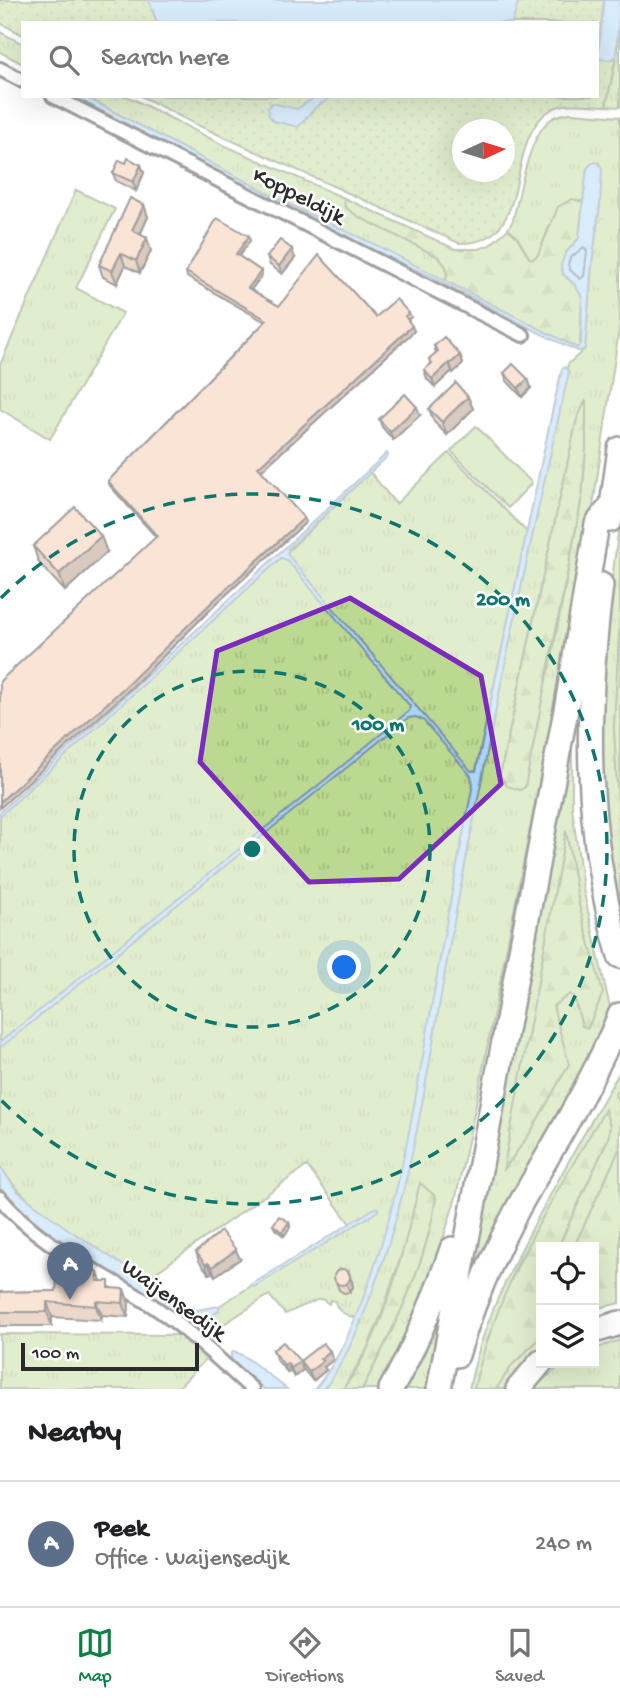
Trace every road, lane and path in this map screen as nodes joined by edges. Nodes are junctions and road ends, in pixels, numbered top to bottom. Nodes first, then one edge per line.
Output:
1 (0, 69) edge
2 (21, 80) edge
3 (57, 98) edge
4 (523, 335) dead end
5 (620, 449) edge
6 (612, 506) junction
7 (620, 956) edge
8 (620, 1015) edge
9 (480, 1163) junction
10 (0, 1198) edge
11 (620, 1323) edge
12 (599, 1329) edge
13 (536, 1368) edge
14 (252, 1389) edge
15 (391, 1389) edge
16 (439, 1389) edge
17 (449, 1389) edge
18 (518, 1389) edge

1 - 2 street
3 - 4 street, Koppeldijk
5 - 6 highway
6 - 7 highway
6 - 9 highway
8 - 17 highway
9 - 15 highway
9 - 16 highway
10 - 14 street, Waijensedijk
11 - 12 highway
13 - 18 highway

